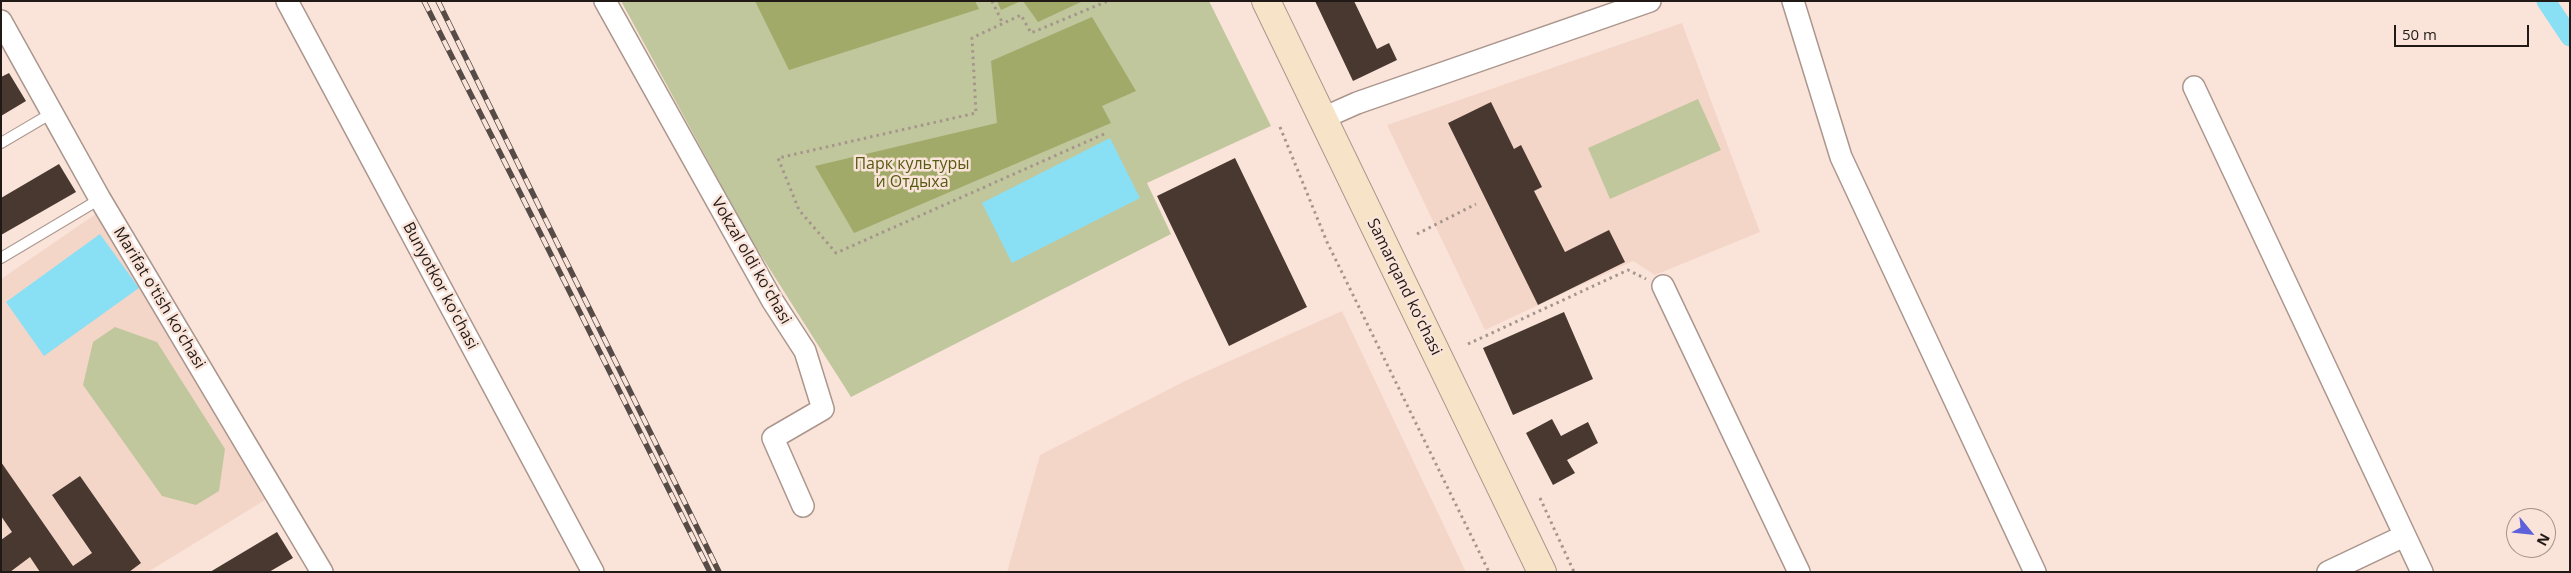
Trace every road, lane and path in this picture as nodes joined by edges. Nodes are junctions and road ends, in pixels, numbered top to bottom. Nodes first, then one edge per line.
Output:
1 (287, 1) edge
2 (605, 1) edge
3 (992, 1) edge
4 (1108, 1) edge
5 (1251, 1) edge
6 (1266, 1) edge
7 (1650, 1) edge
8 (1793, 1) edge
9 (1, 21) edge
10 (1003, 24) junction
11 (2194, 87) dead end
12 (52, 113) junction
13 (1314, 121) junction
14 (1280, 127) dead end
15 (1104, 134) dead end
16 (1, 143) edge
17 (100, 200) junction
18 (1476, 204) dead end
19 (1417, 234) dead end
20 (1, 258) edge
21 (1663, 286) joint
22 (1468, 344) dead end
23 (1540, 498) dead end
24 (803, 506) dead end
25 (2404, 536) junction
26 (322, 572) edge
27 (593, 572) edge
28 (1489, 572) edge
29 (1523, 572) edge
30 (1542, 572) edge
31 (1574, 572) edge
32 (1800, 572) edge
33 (2035, 572) edge
34 (2328, 572) edge
35 (2422, 572) edge

1 - 27 street, Bunyotkor ko'chasi
2 - 24 street, Vokzal oldi ko'chasi
3 - 10 path
4 - 10 path
5 - 13 main road, Samarqand ko'chasi
6 - 13 main road, Samarqand ko'chasi
7 - 13 street
8 - 33 street
9 - 12 street, Marifat o'tish ko'chasi
10 - 15 path
11 - 25 street
12 - 16 lane
12 - 17 street, Marifat o'tish ko'chasi
13 - 29 main road, Samarqand ko'chasi
13 - 30 main road, Samarqand ko'chasi
14 - 28 path
17 - 20 lane
17 - 26 street, Marifat o'tish ko'chasi
18 - 19 path
21 - 22 path
21 - 32 street
23 - 31 path
25 - 34 street
25 - 35 street

